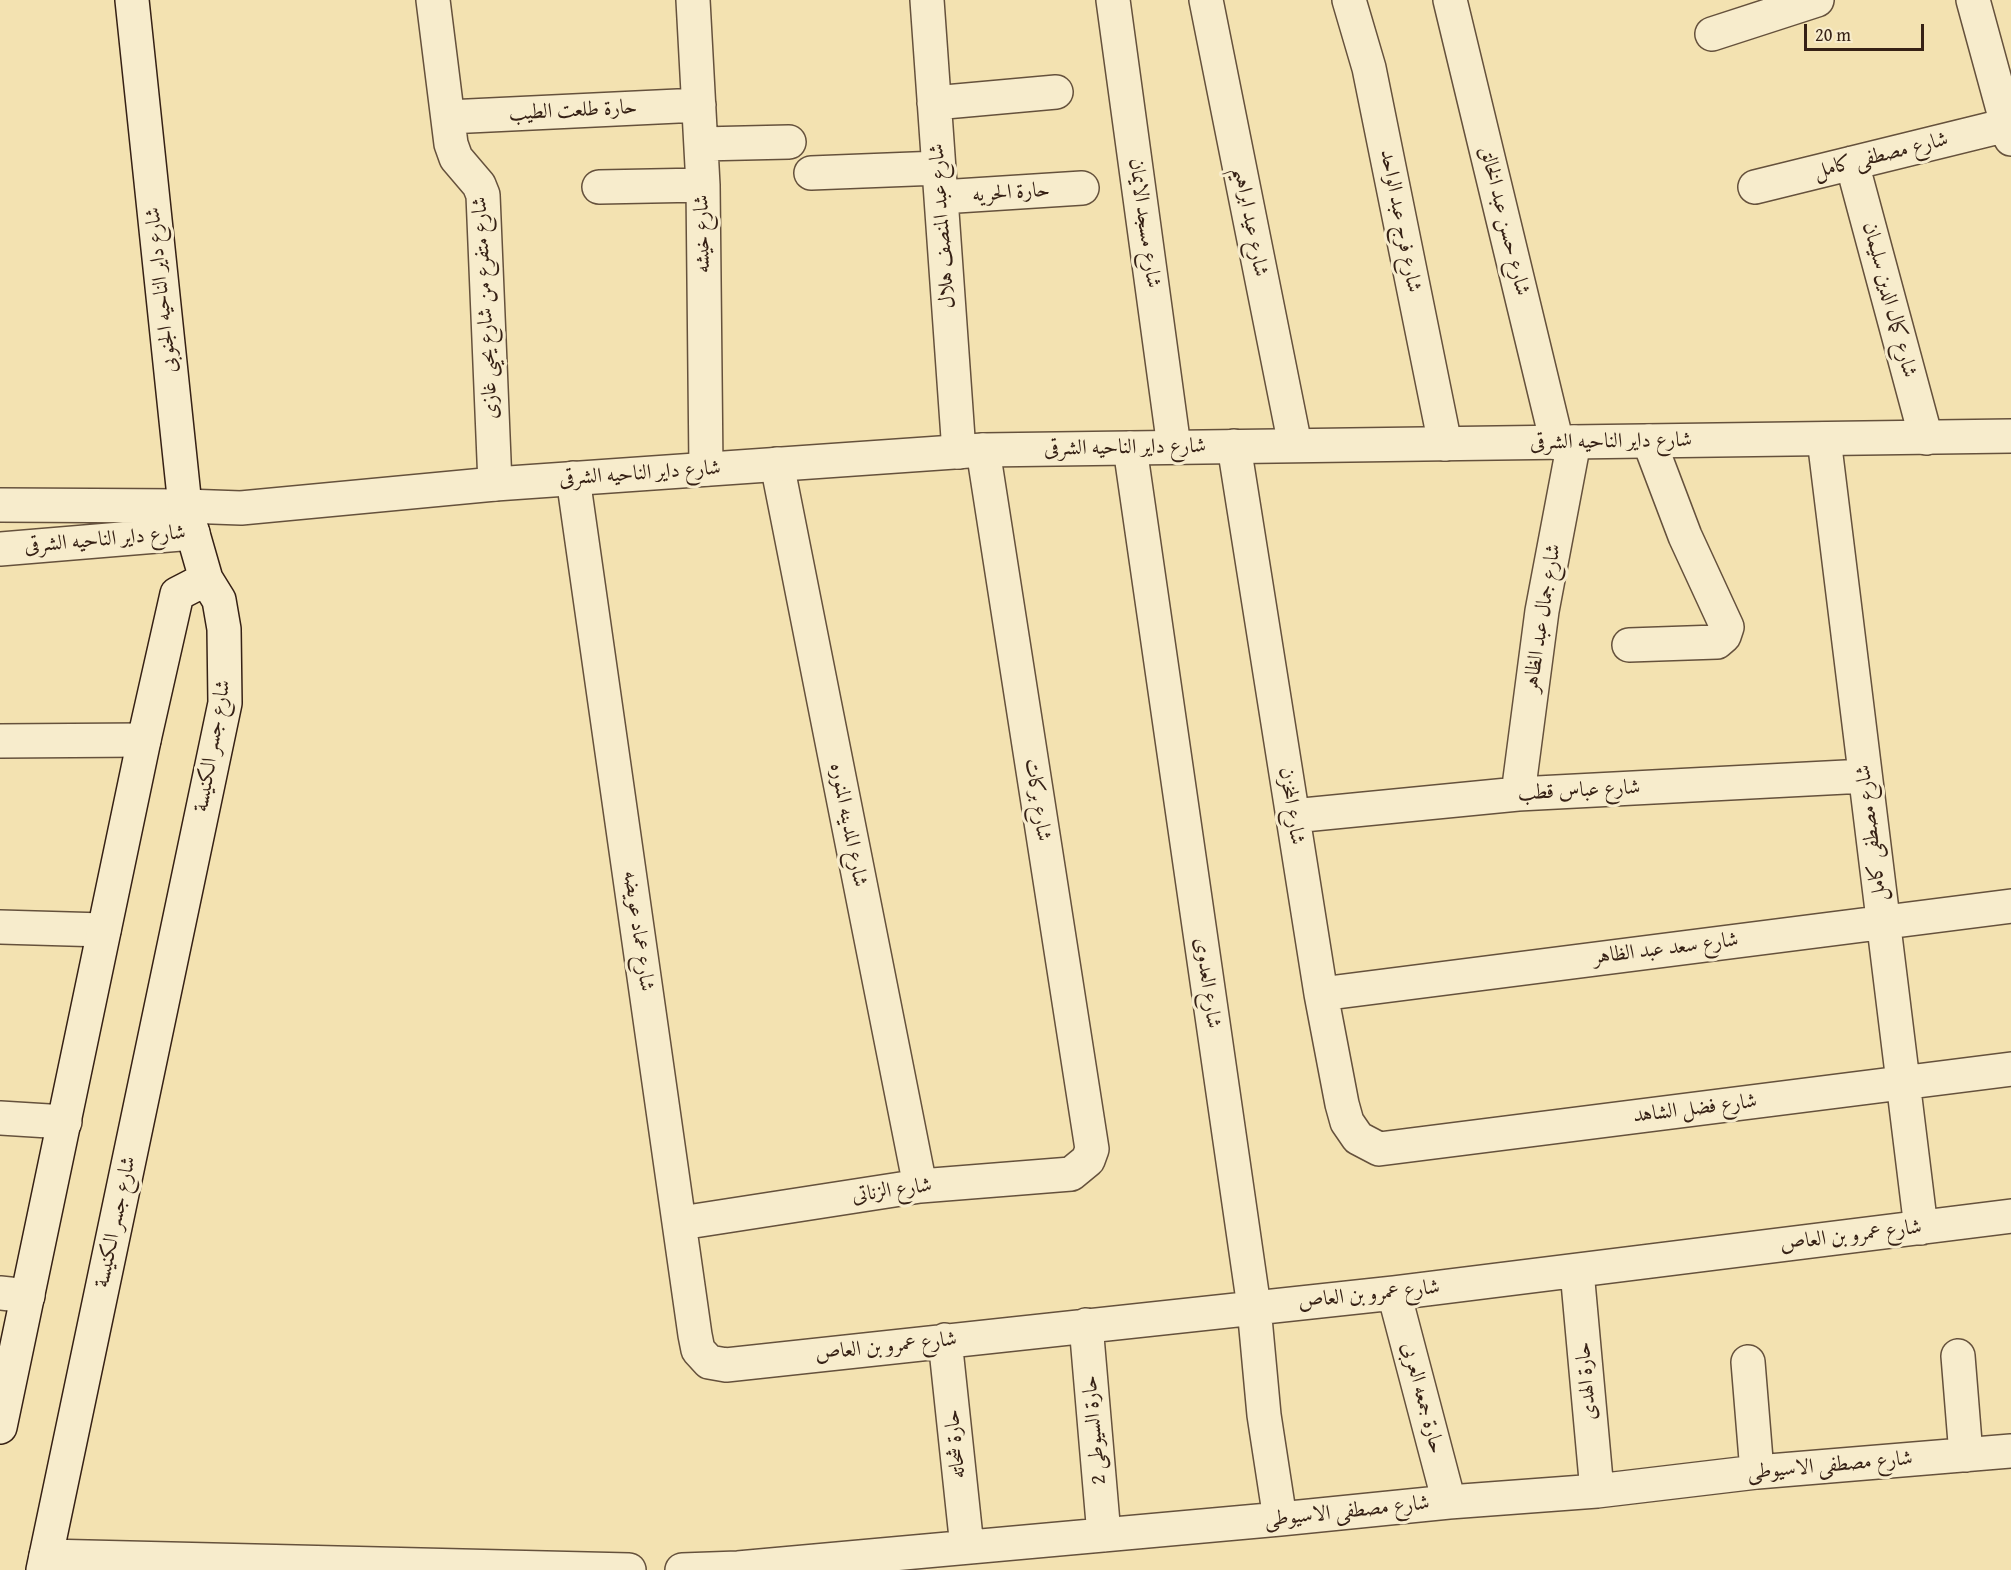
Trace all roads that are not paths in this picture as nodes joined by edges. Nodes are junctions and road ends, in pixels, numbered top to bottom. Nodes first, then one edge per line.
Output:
1 (132, 0) edge
2 (434, 0) edge
3 (693, 0) edge
4 (927, 0) edge
5 (1113, 0) edge
6 (1206, 0) edge
7 (1349, 0) edge
8 (1450, 0) edge
9 (1817, 0) edge
10 (1973, 0) edge
11 (1712, 34) dead end
12 (1056, 92) dead end
13 (934, 103) junction
14 (699, 105) junction
15 (448, 117) junction
16 (2009, 132) edge
17 (789, 142) dead end
18 (700, 144) junction
19 (1852, 163) junction
20 (811, 173) dead end
21 (940, 183) junction
22 (703, 185) junction
23 (599, 187) dead end
24 (1755, 187) dead end
25 (1082, 188) dead end
26 (2011, 436) edge
27 (1926, 438) junction
28 (1824, 439) junction
29 (1649, 441) junction
30 (1565, 442) junction
31 (1445, 444) junction
32 (1294, 445) junction
33 (1234, 446) junction
34 (1174, 447) junction
35 (1130, 448) junction
36 (971, 451) junction
37 (777, 464) junction
38 (706, 469) junction
39 (573, 478) junction
40 (495, 484) junction
41 (0, 505) edge
42 (189, 520) junction
43 (0, 549) edge
44 (206, 579) junction
45 (1629, 645) dead end
46 (144, 740) junction
47 (0, 741) edge
48 (1865, 776) junction
49 (1518, 794) junction
50 (1293, 816) junction
51 (2011, 906) edge
52 (1883, 921) junction
53 (0, 927) edge
54 (104, 930) junction
55 (1322, 994) junction
56 (2011, 1069) edge
57 (1903, 1083) junction
58 (0, 1118) edge
59 (65, 1122) junction
60 (1092, 1149) joint
61 (1379, 1149) joint
62 (920, 1186) junction
63 (2011, 1216) edge
64 (681, 1223) junction
65 (1921, 1228) junction
66 (1577, 1271) junction
67 (1394, 1293) junction
68 (14, 1294) edge
69 (1254, 1307) junction
70 (1086, 1325) junction
71 (945, 1340) junction
72 (1958, 1356) dead end
73 (1748, 1362) dead end
74 (726, 1365) joint
75 (0, 1427) edge
76 (2011, 1451) edge
77 (1966, 1455) junction
78 (1757, 1472) junction
79 (1597, 1491) junction
80 (1449, 1502) junction
81 (1280, 1520) junction
82 (1104, 1535) junction
83 (967, 1547) junction
84 (45, 1563) edge
85 (738, 1569) edge
86 (629, 1570) edge
87 (682, 1570) edge

1 - 42 street, شارع داير الناحيه الجنوبى
2 - 15 street, شارع متفرع من شارع يحيى غازى
3 - 14 street, شارع خيشه
4 - 13 street, شارع عبد المنصف هلال
5 - 34 street, شارع مسجد الايمان
6 - 32 street, شارع عيد ابراهيم
7 - 31 street, شارع فرج عبد الواحد
8 - 30 street, شارع حسن عبد الخالق
9 - 11 street
10 - 16 street
12 - 13 street
13 - 21 street, شارع عبد المنصف هلال
14 - 15 street, حارة طلعت الطيب
14 - 18 street, شارع خيشه
15 - 40 street, شارع متفرع من شارع يحيى غازى
16 - 19 street, شارع مصطفى كامل
17 - 18 street
18 - 22 street, شارع خيشه
19 - 24 street, شارع مصطفى كامل
19 - 27 street, شارع كمال الدين سليمان
20 - 21 street, حارة الحريه
21 - 25 street, حارة الحريه
21 - 36 street, شارع عبد المنصف هلال
22 - 23 street
22 - 38 street, شارع خيشه
26 - 27 street, شارع داير الناحيه الشرقى
27 - 28 street, شارع داير الناحيه الشرقى
28 - 29 street, شارع داير الناحيه الشرقى
28 - 48 street, شارع مصطفى كامل
29 - 30 street, شارع داير الناحيه الشرقى
29 - 45 street
30 - 31 street, شارع داير الناحيه الشرقى
30 - 49 street, شارع جمال عبد الظاهر
31 - 32 street, شارع داير الناحيه الشرقى
32 - 33 street, شارع داير الناحيه الشرقى
33 - 34 street, شارع داير الناحيه الشرقى
33 - 50 street, شارع المخزن
34 - 35 street, شارع داير الناحيه الشرقى
35 - 36 street, شارع داير الناحيه الشرقى
35 - 69 street, شارع العدوى
36 - 37 street, شارع داير الناحيه الشرقى
36 - 60 street, شارع بركات
37 - 38 street, شارع داير الناحيه الشرقى
37 - 62 street, شارع المدينه المنوره
38 - 39 street, شارع داير الناحيه الشرقى
39 - 40 street, شارع داير الناحيه الشرقى
39 - 64 street, شارع عماد عويضه
40 - 42 street, شارع داير الناحيه الشرقى
41 - 42 street, شارع داير الناحيه الشرقى
42 - 43 street, شارع داير الناحيه الشرقى
42 - 44 street, شارع داير الناحيه الجنوبى
44 - 46 street
44 - 84 street, شارع جسر الكنيسة
46 - 47 street
46 - 54 street
48 - 49 street, شارع عباس قطب
48 - 52 street, شارع مصطفى كامل
49 - 50 street, شارع عباس قطب
50 - 55 street, شارع المخزن
51 - 52 street, شارع سعد عبد الظاهر
52 - 55 street, شارع سعد عبد الظاهر
52 - 57 street, شارع مصطفى كامل
53 - 54 street
54 - 59 street
55 - 61 street, شارع المخزن
56 - 57 street, شارع فضل الشاهد
57 - 61 street, شارع فضل الشاهد
57 - 65 street, شارع مصطفى كامل
58 - 59 street
59 - 68 street
60 - 62 street, شارع الزناتى
62 - 64 street, شارع الزناتى
63 - 65 street, شارع عمرو بن العاص
64 - 74 street, شارع عماد عويضه
65 - 66 street, شارع عمرو بن العاص
66 - 67 street, شارع عمرو بن العاص
66 - 79 street, حارة الهدى
67 - 69 street, شارع عمرو بن العاص
67 - 80 street, حارة جمعه العربى
68 - 75 street
69 - 70 street, شارع عمرو بن العاص
69 - 81 street, شارع العدوى
70 - 71 street, شارع عمرو بن العاص
70 - 82 street, حارة السيوطى 2
71 - 74 street, شارع عمرو بن العاص
71 - 83 street, حارة شحاته
72 - 77 street
73 - 78 street
76 - 77 street, شارع مصطفى الاسيوطى
77 - 78 street, شارع مصطفى الاسيوطى
78 - 79 street, شارع مصطفى الاسيوطى
79 - 80 street, شارع مصطفى الاسيوطى
80 - 81 street, شارع مصطفى الاسيوطى
81 - 82 street, شارع مصطفى الاسيوطى
82 - 83 street, شارع مصطفى الاسيوطى
83 - 85 street, شارع مصطفى الاسيوطى
84 - 86 street
85 - 87 street, شارع مصطفى الاسيوطى

